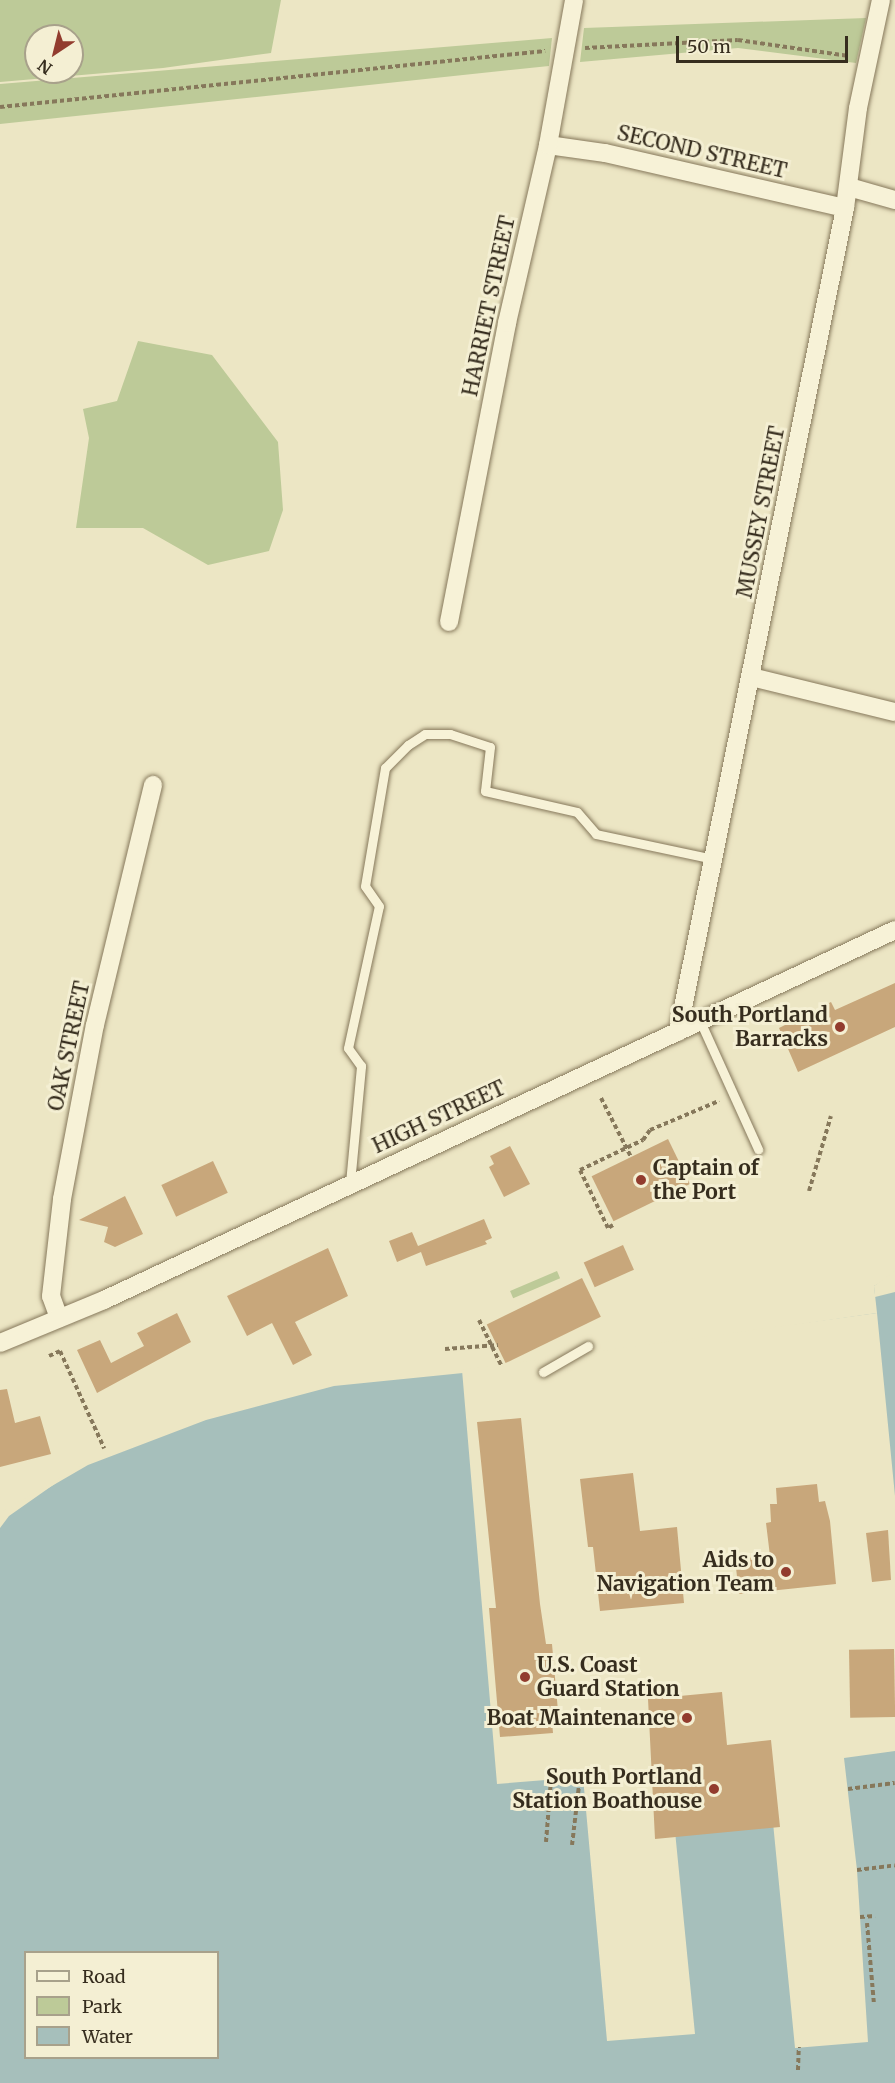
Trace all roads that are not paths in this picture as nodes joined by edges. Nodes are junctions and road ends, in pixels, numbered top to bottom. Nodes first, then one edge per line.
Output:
1 (574, 0) edge
2 (880, 0) edge
3 (548, 145) junction
4 (849, 187) junction
5 (895, 200) edge
6 (845, 208) junction
7 (448, 622) dead end
8 (751, 677) junction
9 (895, 712) edge
10 (153, 785) dead end
11 (714, 859) junction
12 (895, 930) edge
13 (700, 1021) junction
14 (678, 1032) junction
15 (758, 1149) dead end
16 (350, 1183) junction
17 (59, 1318) junction
18 (0, 1343) edge
19 (588, 1346) dead end
20 (543, 1372) dead end

1 - 3 street, HARRIET STREET
2 - 4 street, MUSSEY STREET
3 - 6 street, SECOND STREET
3 - 7 street, HARRIET STREET
4 - 5 street
4 - 6 street, MUSSEY STREET
6 - 8 street, MUSSEY STREET
8 - 9 street
8 - 11 street, MUSSEY STREET
10 - 17 street, OAK STREET
11 - 14 street, MUSSEY STREET
11 - 16 lane
12 - 13 street, HIGH STREET
13 - 14 street, HIGH STREET
13 - 15 lane
14 - 16 street, HIGH STREET
16 - 17 street, HIGH STREET
17 - 18 street, HIGH STREET
19 - 20 lane

